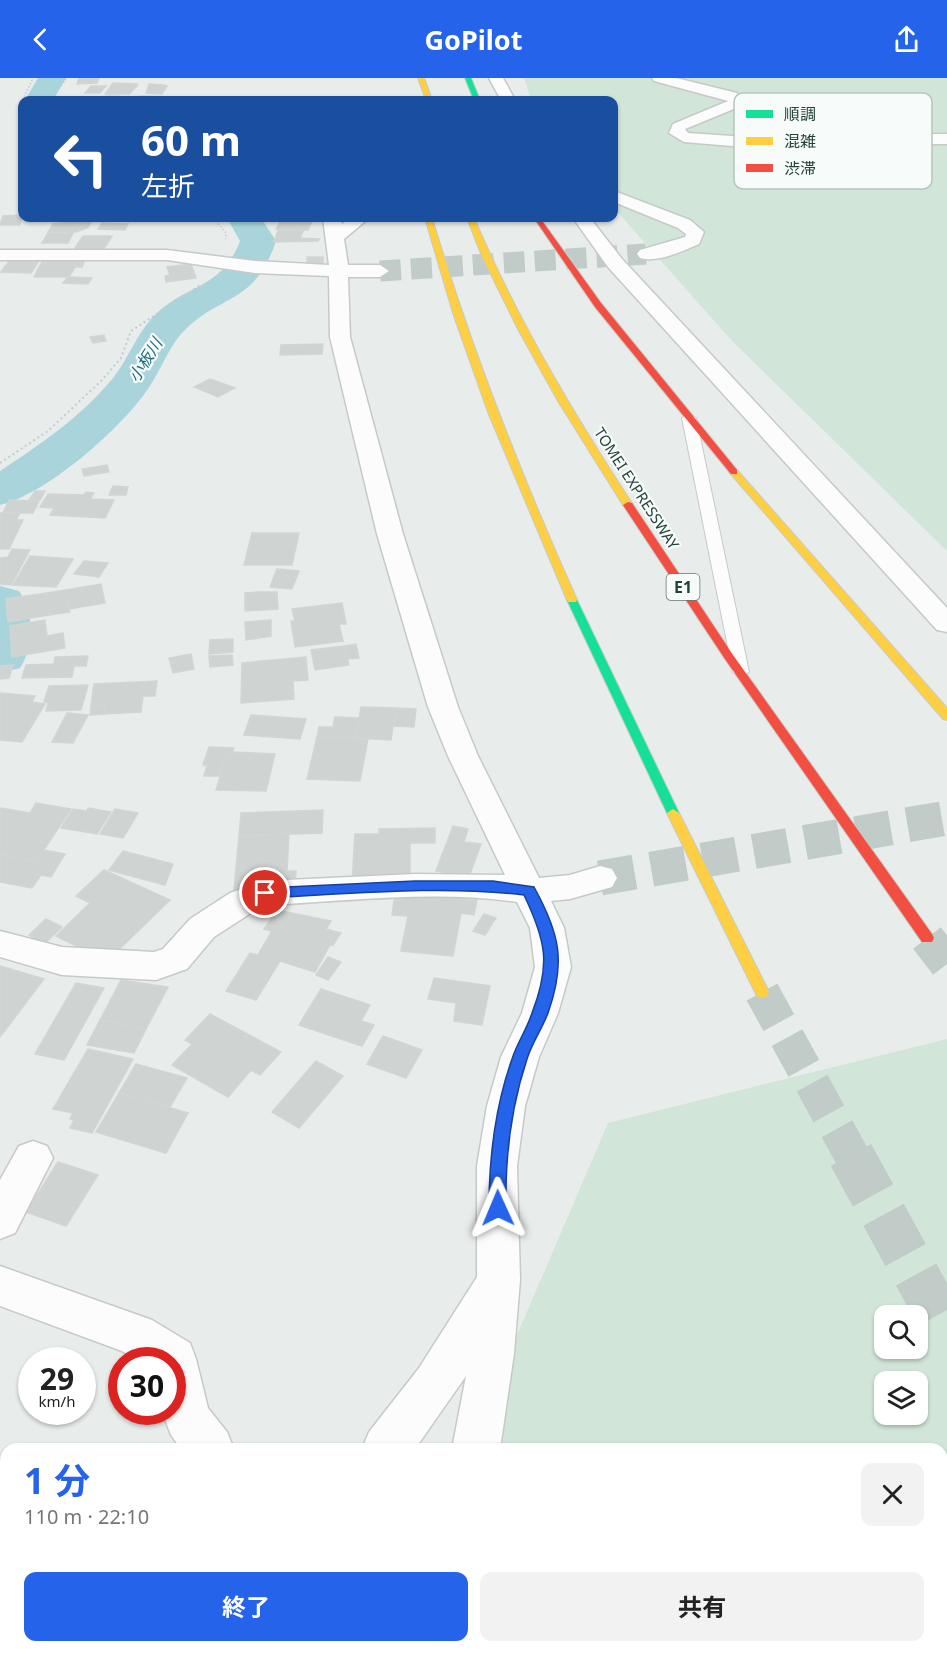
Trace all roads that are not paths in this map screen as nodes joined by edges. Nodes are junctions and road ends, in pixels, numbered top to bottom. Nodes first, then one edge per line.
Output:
1 (421, 78) edge
2 (468, 78) edge
3 (496, 78) edge
4 (659, 78) edge
5 (428, 96) edge
6 (475, 96) edge
7 (506, 96) edge
8 (734, 100) edge
9 (734, 105) edge
10 (932, 139) edge
11 (947, 139) edge
12 (734, 141) edge
13 (618, 198) edge
14 (332, 222) edge
15 (355, 222) edge
16 (430, 222) edge
17 (472, 222) edge
18 (540, 222) edge
19 (584, 222) edge
20 (333, 238) junction
21 (646, 254) tunnel mouth
22 (0, 255) edge
23 (339, 271) junction
24 (380, 271) tunnel mouth
25 (689, 418) junction
26 (947, 624) edge
27 (742, 675) junction
28 (947, 716) edge
29 (600, 878) tunnel mouth
30 (529, 891) junction
31 (927, 938) tunnel mouth
32 (0, 944) edge
33 (762, 992) tunnel mouth
34 (33, 1158) dead end
35 (0, 1220) edge
36 (499, 1280) junction
37 (0, 1287) edge
38 (205, 1443) edge
39 (391, 1443) edge
40 (477, 1443) edge

1 - 5 highway
2 - 6 highway
3 - 7 street
4 - 8 street
9 - 12 street
10 - 11 street
13 - 21 street
14 - 20 street
15 - 20 street
16 - 33 highway
17 - 27 highway, TOMEI EXPRESSWAY / E1
18 - 25 highway
19 - 26 street
20 - 23 street
22 - 23 street
23 - 24 street
23 - 30 street
25 - 27 lane
25 - 28 highway
27 - 31 highway, TOMEI EXPRESSWAY / E1
29 - 30 street
30 - 32 street
30 - 36 street
34 - 35 street
36 - 39 street
36 - 40 street
37 - 38 street

